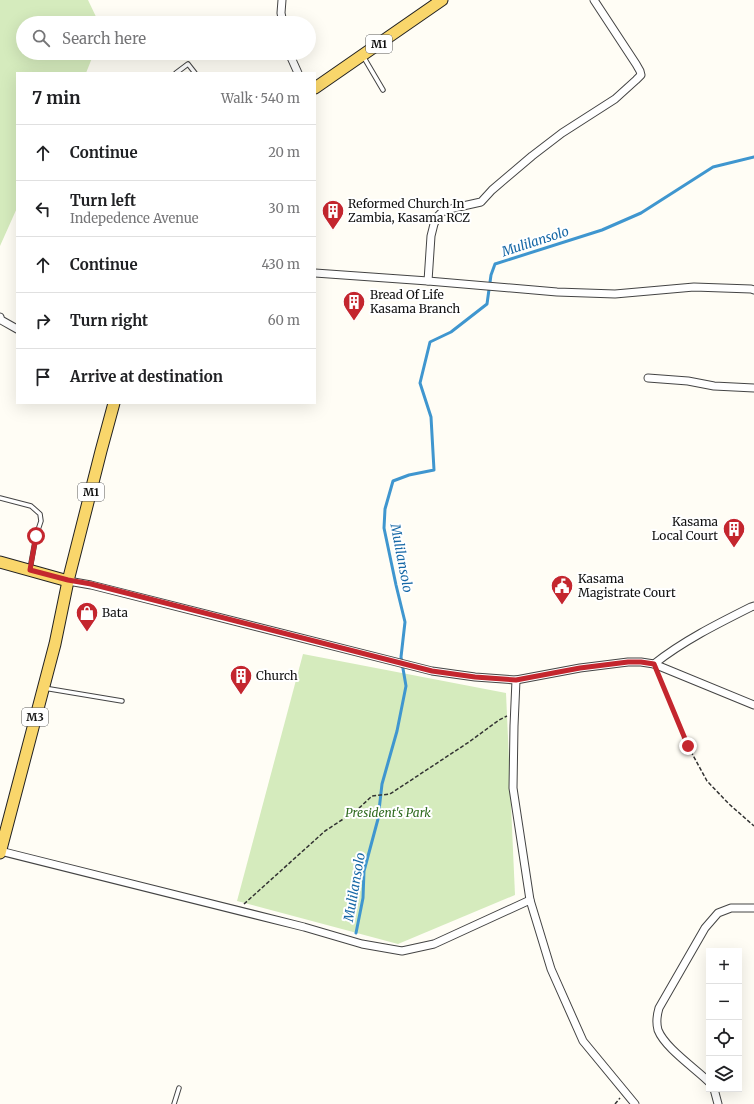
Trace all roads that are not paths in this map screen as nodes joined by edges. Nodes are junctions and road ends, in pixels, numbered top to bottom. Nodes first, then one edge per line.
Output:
1 (282, 0) edge
2 (442, 0) edge
3 (594, 0) edge
4 (282, 16) edge
5 (363, 56) junction
6 (292, 60) edge
7 (177, 72) edge
8 (194, 72) edge
9 (298, 72) edge
10 (316, 87) edge
11 (383, 90) dead end
12 (316, 273) edge
13 (428, 281) junction
14 (754, 290) edge
15 (0, 317) edge
16 (16, 328) edge
17 (648, 378) dead end
18 (754, 388) edge
19 (114, 404) edge
20 (0, 498) edge
21 (0, 562) edge
22 (30, 570) junction
23 (68, 580) junction
24 (754, 606) edge
25 (654, 664) junction
26 (516, 680) junction
27 (43, 688) junction
28 (122, 701) dead end
29 (754, 705) edge
30 (0, 852) edge
31 (530, 900) junction
32 (754, 908) edge
33 (706, 1079) edge
34 (180, 1088) dead end
35 (715, 1092) edge
36 (174, 1104) edge
37 (635, 1104) edge
38 (718, 1104) edge

1 - 4 street
2 - 5 main road, M1
3 - 13 street
5 - 10 main road, M1
5 - 11 lane
6 - 9 street
7 - 8 lane
12 - 13 street
13 - 14 street
15 - 16 street
17 - 18 street
19 - 23 main road, M1
20 - 22 lane
21 - 22 main road
22 - 23 main road
23 - 26 street
23 - 27 main road, M3
24 - 25 street
25 - 26 street
25 - 29 street
26 - 31 street
27 - 28 lane
27 - 30 main road, M3
30 - 31 street
31 - 37 street
32 - 33 street
34 - 36 lane
35 - 38 street

